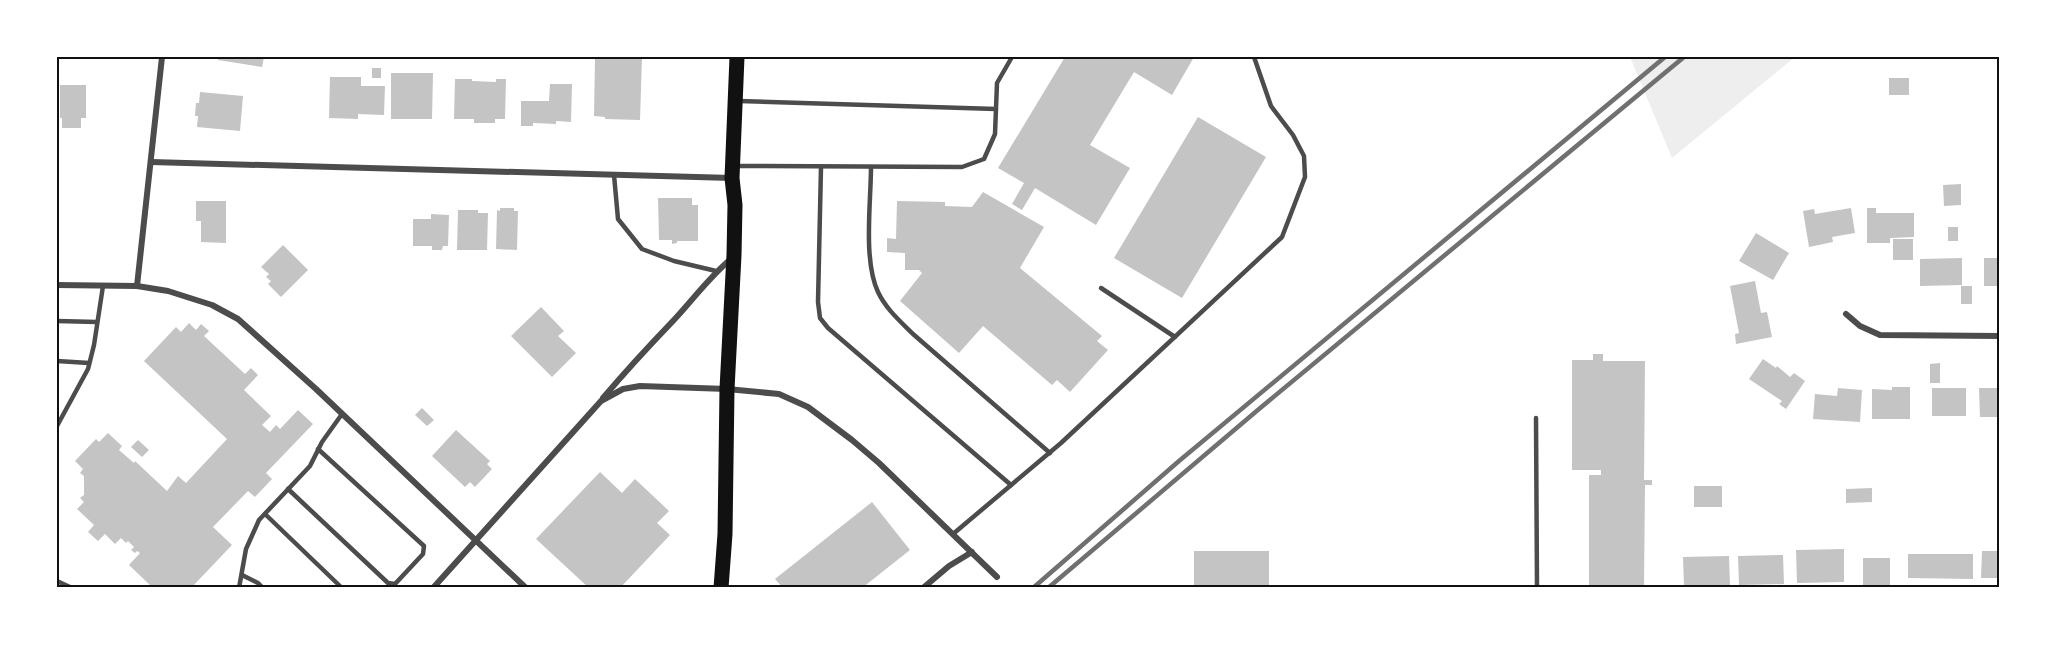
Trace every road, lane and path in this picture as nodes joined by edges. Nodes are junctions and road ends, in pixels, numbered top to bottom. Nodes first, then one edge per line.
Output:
1 (162, 57) edge
2 (737, 57) edge
3 (1012, 57) edge
4 (1254, 57) edge
5 (736, 100) junction
6 (996, 109) junction
7 (150, 162) junction
8 (821, 167) junction
9 (871, 167) junction
10 (733, 172) junction
11 (614, 175) junction
12 (734, 255) junction
13 (716, 272) junction
14 (57, 285) edge
15 (103, 286) junction
16 (137, 286) junction
17 (1101, 288) dead end
18 (1846, 314) dead end
19 (57, 321) edge
20 (97, 322) junction
21 (1999, 336) edge
22 (1175, 337) junction
23 (57, 361) edge
24 (89, 363) junction
25 (727, 389) junction
26 (601, 401) junction
27 (342, 414) junction
28 (60, 416) edge
29 (1536, 418) dead end
30 (57, 426) edge
31 (318, 449) junction
32 (1050, 453) junction
33 (1011, 485) junction
34 (288, 489) junction
35 (265, 514) junction
36 (953, 534) junction
37 (475, 539) junction
38 (972, 552) junction
39 (242, 575) junction
40 (998, 577) dead end
41 (57, 581) edge
42 (72, 588) edge
43 (239, 588) edge
44 (263, 588) edge
45 (342, 588) edge
46 (433, 588) edge
47 (526, 588) edge
48 (721, 588) edge
49 (923, 588) edge
50 (1537, 588) edge

1 - 7 street
2 - 5 main road
3 - 6 lane
4 - 22 lane
5 - 6 lane
5 - 10 main road
6 - 9 lane
7 - 11 street
7 - 16 street
8 - 9 lane
8 - 10 lane
8 - 33 lane
9 - 32 lane
10 - 11 street
10 - 12 main road
11 - 13 lane
12 - 13 street
12 - 25 main road
13 - 26 street
14 - 15 street
15 - 16 street
15 - 20 lane
16 - 27 street
17 - 22 lane
18 - 21 street
19 - 20 lane
20 - 24 lane
22 - 32 lane
23 - 24 lane
24 - 28 lane
25 - 26 street
25 - 36 street
25 - 48 main road
26 - 37 street
27 - 31 lane
27 - 37 street
28 - 30 lane
29 - 50 lane
31 - 34 lane
31 - 34 lane
32 - 33 lane
33 - 36 lane
34 - 35 lane
35 - 39 lane
35 - 45 lane
36 - 38 street
37 - 46 street
37 - 47 street
38 - 40 street
38 - 49 street
39 - 43 lane
39 - 44 lane
41 - 42 lane

